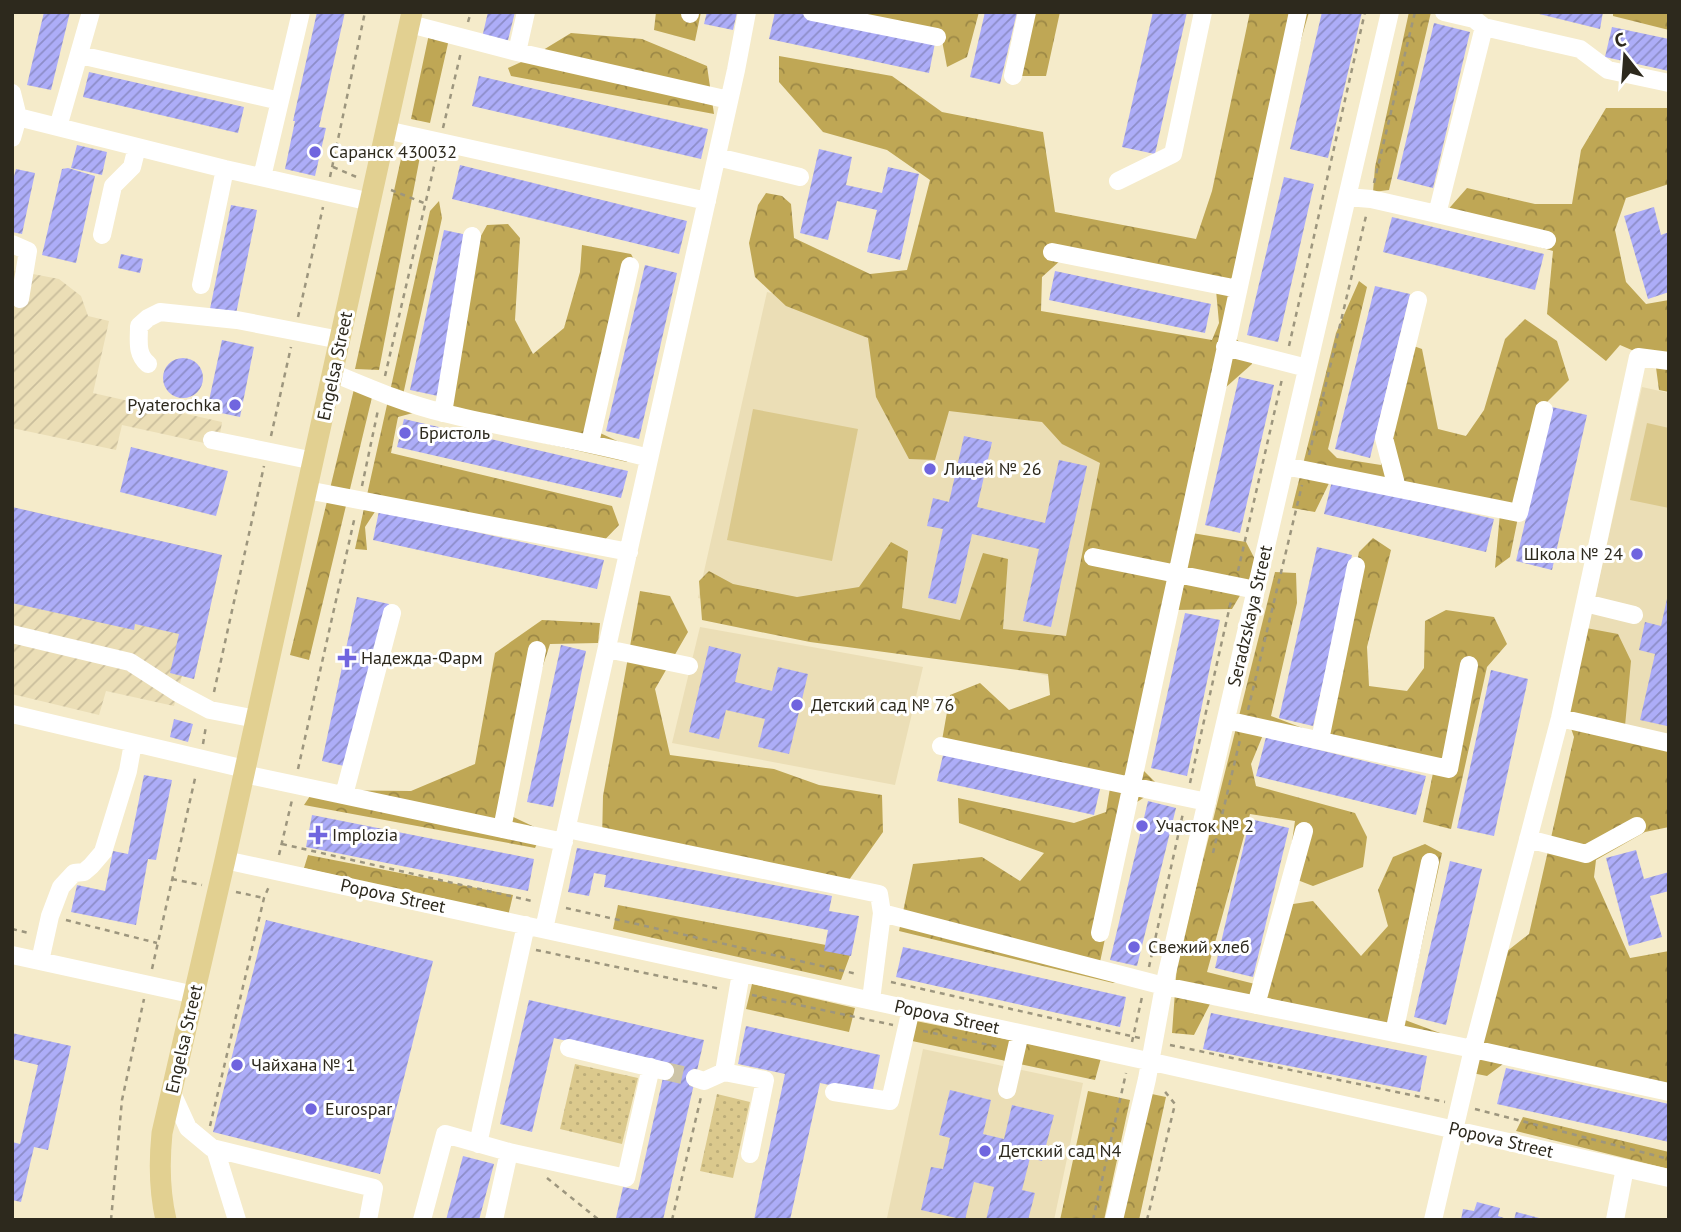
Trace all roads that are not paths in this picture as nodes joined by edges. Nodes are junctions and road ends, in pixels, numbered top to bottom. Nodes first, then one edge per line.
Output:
1 (91, 12) edge
2 (300, 12) edge
3 (526, 12) edge
4 (747, 12) edge
5 (812, 12) edge
6 (1027, 12) edge
7 (1203, 12) edge
8 (1298, 12) edge
9 (1390, 12) edge
10 (1444, 12) edge
11 (411, 18) edge
12 (1484, 27) junction
13 (937, 37) dead end
14 (517, 52) junction
15 (80, 55) junction
16 (1013, 76) dead end
17 (1669, 83) edge
18 (12, 93) edge
19 (729, 100) junction
20 (280, 101) junction
21 (15, 116) edge
22 (58, 127) junction
23 (386, 130) junction
24 (12, 138) edge
25 (137, 146) junction
26 (717, 156) junction
27 (225, 169) junction
28 (262, 177) junction
29 (800, 177) dead end
30 (1118, 181) dead end
31 (1347, 197) junction
32 (707, 201) junction
33 (371, 202) junction
34 (1437, 214) junction
35 (102, 235) dead end
36 (472, 236) dead end
37 (1547, 240) dead end
38 (12, 244) edge
39 (1052, 252) dead end
40 (631, 267) dead end
41 (201, 285) dead end
42 (1238, 289) junction
43 (20, 299) dead end
44 (1418, 300) dead end
45 (340, 340) junction
46 (1225, 347) junction
47 (1669, 361) edge
48 (148, 365) dead end
49 (1307, 368) junction
50 (333, 373) junction
51 (1544, 410) dead end
52 (443, 413) junction
53 (212, 440) dead end
54 (590, 443) junction
55 (649, 458) junction
56 (314, 461) junction
57 (1285, 466) junction
58 (1397, 488) junction
59 (307, 490) junction
60 (628, 552) junction
61 (1093, 556) dead end
62 (1356, 566) dead end
63 (1175, 573) junction
64 (1256, 590) junction
65 (1585, 603) junction
66 (392, 612) dead end
67 (1634, 615) dead end
68 (12, 634) edge
69 (607, 649) junction
70 (537, 650) dead end
71 (1469, 665) dead end
72 (689, 666) dead end
73 (12, 714) edge
74 (1560, 718) junction
75 (256, 719) junction
76 (1226, 720) junction
77 (1320, 740) junction
78 (133, 743) junction
79 (1669, 743) edge
80 (941, 746) dead end
81 (245, 771) junction
82 (1130, 786) junction
83 (344, 795) junction
84 (1207, 802) junction
85 (1637, 826) dead end
86 (502, 829) junction
87 (1304, 831) dead end
88 (566, 835) junction
89 (1528, 839) junction
90 (225, 860) junction
91 (1430, 862) dead end
92 (882, 912) junction
93 (535, 927) junction
94 (1100, 933) dead end
95 (12, 955) edge
96 (40, 961) junction
97 (741, 973) junction
98 (1164, 986) junction
99 (195, 995) junction
100 (871, 1000) junction
101 (1256, 1005) junction
102 (911, 1009) junction
103 (1394, 1033) junction
104 (1018, 1042) junction
105 (569, 1048) dead end
106 (1473, 1049) junction
107 (1157, 1063) junction
108 (724, 1072) junction
109 (700, 1080) tunnel mouth
110 (1007, 1090) dead end
111 (834, 1092) dead end
112 (172, 1093) junction
113 (1669, 1093) edge
114 (1455, 1129) junction
115 (478, 1144) junction
116 (213, 1149) junction
117 (513, 1153) junction
118 (750, 1154) dead end
119 (1625, 1168) junction
120 (1669, 1178) edge
121 (166, 1220) edge
122 (237, 1220) edge
123 (368, 1220) edge
124 (422, 1220) edge
125 (494, 1220) edge
126 (1114, 1220) edge
127 (1433, 1220) edge
128 (1615, 1220) edge

1 - 15 street
2 - 20 street
3 - 14 street
4 - 19 street
5 - 13 street
6 - 16 street
7 - 30 street
8 - 42 street
9 - 31 street, Seradzskaya Street
10 - 12 street
11 - 14 street
11 - 23 main road, Engelsa Street
12 - 17 street
12 - 34 street
14 - 19 street
15 - 20 street
15 - 22 street
18 - 21 street
19 - 26 street
20 - 28 street
21 - 22 street
21 - 24 street
22 - 25 street
23 - 32 street
23 - 33 main road, Engelsa Street
25 - 27 street
25 - 35 street
26 - 29 street
26 - 32 street
27 - 28 street
27 - 41 street
28 - 33 street
31 - 34 street
31 - 49 street, Seradzskaya Street
32 - 55 street
33 - 45 main road, Engelsa Street
34 - 37 street
36 - 52 street
38 - 43 street
39 - 42 street
40 - 54 street
42 - 46 street
44 - 58 street
45 - 48 street
45 - 50 main road, Engelsa Street
46 - 49 street
46 - 63 street
47 - 65 street
49 - 57 street, Seradzskaya Street
50 - 52 street
50 - 56 main road, Engelsa Street
51 - 58 street
52 - 54 street
53 - 56 street
54 - 55 street
55 - 60 street
56 - 59 main road, Engelsa Street
57 - 58 street
57 - 64 street, Seradzskaya Street
59 - 60 street
59 - 75 main road, Engelsa Street
60 - 69 street
61 - 63 street
62 - 77 street
63 - 64 street
63 - 82 street
64 - 76 street, Seradzskaya Street
65 - 67 street
65 - 74 street
66 - 83 street
68 - 75 street
69 - 72 street
69 - 88 street
70 - 86 street
71 - 77 street
73 - 78 street
74 - 79 street
74 - 89 street
75 - 81 main road, Engelsa Street
76 - 77 street
76 - 84 street, Seradzskaya Street
78 - 81 street
78 - 96 street
80 - 82 street
81 - 83 street
81 - 90 main road, Engelsa Street
82 - 84 street
82 - 94 street
83 - 86 street
84 - 98 street, Seradzskaya Street
85 - 89 street
86 - 88 street
87 - 101 street
88 - 92 street
88 - 93 street
89 - 106 street
90 - 93 street, Popova Street
90 - 99 main road, Engelsa Street
91 - 103 street
92 - 98 street
92 - 100 street
93 - 97 street, Popova Street
93 - 115 street
95 - 96 street
96 - 99 street
97 - 100 street, Popova Street
97 - 108 street
98 - 101 street
98 - 107 street, Seradzskaya Street
99 - 112 main road, Engelsa Street
100 - 102 street, Popova Street
101 - 103 street
102 - 104 street, Popova Street
102 - 111 street
103 - 106 street
104 - 107 street, Popova Street
104 - 110 street
105 - 117 street
106 - 113 street
106 - 114 street
107 - 114 street, Popova Street
107 - 126 street, Seradzskaya Street
108 - 109 street
108 - 118 street
112 - 116 street
112 - 121 main road, Engelsa Street
114 - 119 street, Popova Street
114 - 127 street
115 - 117 street
115 - 124 street
116 - 122 street
116 - 123 street
117 - 125 street
119 - 120 street, Popova Street
119 - 128 street

